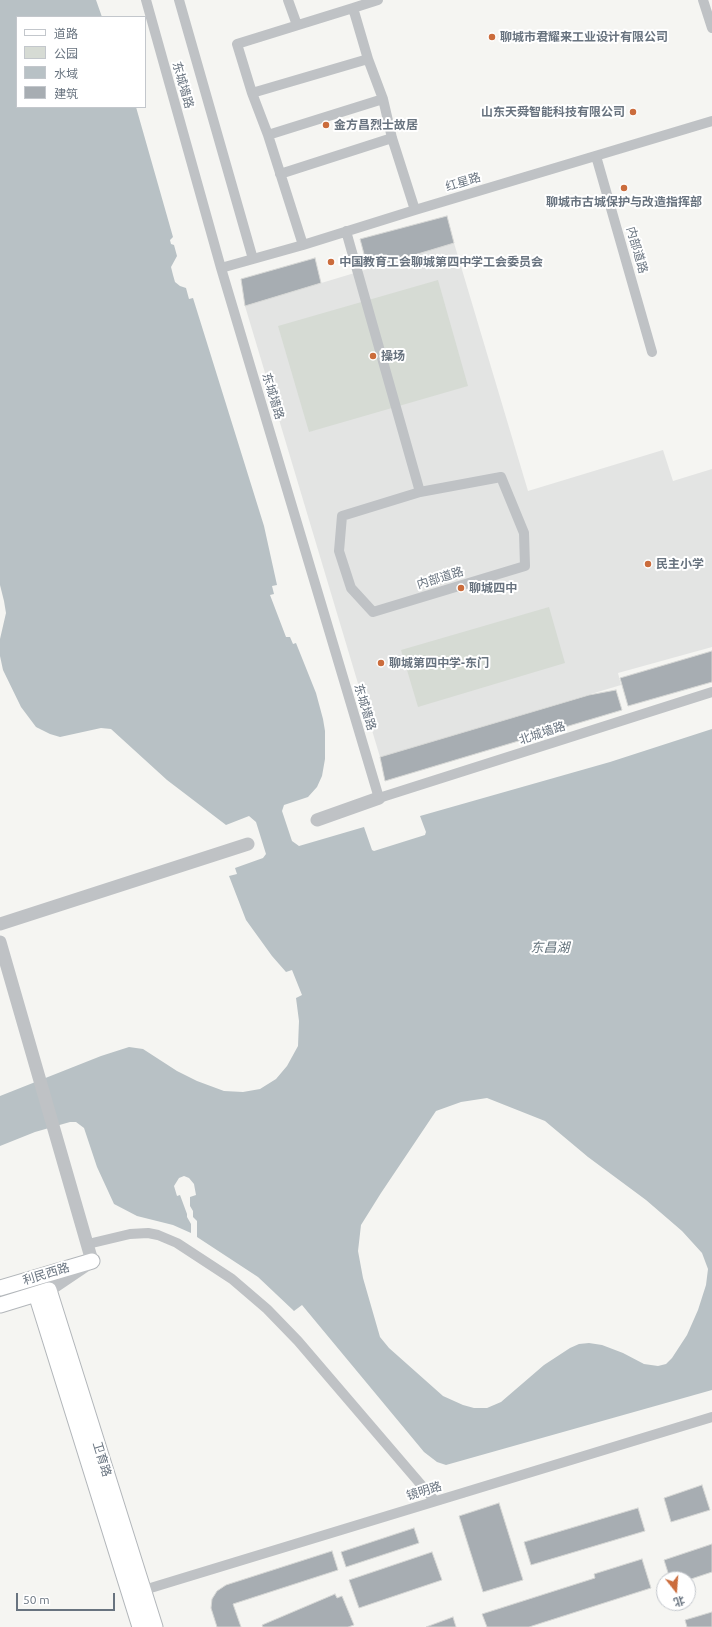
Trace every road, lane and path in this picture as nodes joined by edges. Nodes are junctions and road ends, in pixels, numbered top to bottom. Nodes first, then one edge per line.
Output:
1 (146, 0) edge
2 (179, 0) edge
3 (288, 0) edge
4 (378, 0) edge
5 (703, 0) edge
6 (353, 8) junction
7 (297, 25) junction
8 (712, 28) edge
9 (368, 59) junction
10 (252, 93) junction
11 (383, 99) junction
12 (712, 121) edge
13 (268, 135) junction
14 (392, 138) junction
15 (596, 156) junction
16 (280, 174) junction
17 (415, 210) junction
18 (346, 231) junction
19 (303, 245) junction
20 (254, 259) junction
21 (221, 268) junction
22 (652, 352) dead end
23 (420, 492) junction
24 (712, 692) edge
25 (379, 798) junction
26 (317, 820) dead end
27 (248, 844) dead end
28 (0, 924) edge
29 (0, 942) edge
30 (88, 1244) junction
31 (92, 1261) junction
32 (0, 1288) edge
33 (43, 1292) junction
34 (0, 1305) edge
35 (712, 1417) edge
36 (435, 1502) junction
37 (144, 1590) junction
38 (140, 1627) edge
39 (155, 1627) edge

1 - 21 street, 东城墙路
2 - 20 street, 东城墙路
3 - 7 street
4 - 6 street
5 - 8 street
6 - 7 street
6 - 9 street
7 - 10 street
9 - 10 street
9 - 11 street
10 - 13 street
11 - 13 street
11 - 14 street
12 - 15 street, 红星路
13 - 16 street
14 - 16 street
14 - 17 street
15 - 17 street, 红星路
15 - 22 street, 内部道路
16 - 19 street
17 - 18 street, 红星路
18 - 19 street, 红星路
18 - 23 street
19 - 20 street, 红星路
20 - 21 street, 红星路
21 - 25 street, 东城墙路
23 - 23 street, 内部道路
24 - 25 street, 北城墙路
25 - 26 street
27 - 28 street
29 - 30 street
30 - 31 street
30 - 36 street
31 - 32 main road, 利民西路
31 - 33 street
33 - 34 main road, 利民西路
33 - 37 main road, 卫育路
33 - 38 main road, 卫育路
35 - 36 street, 镜明路
36 - 37 street, 镜明路
37 - 39 main road, 卫育路

